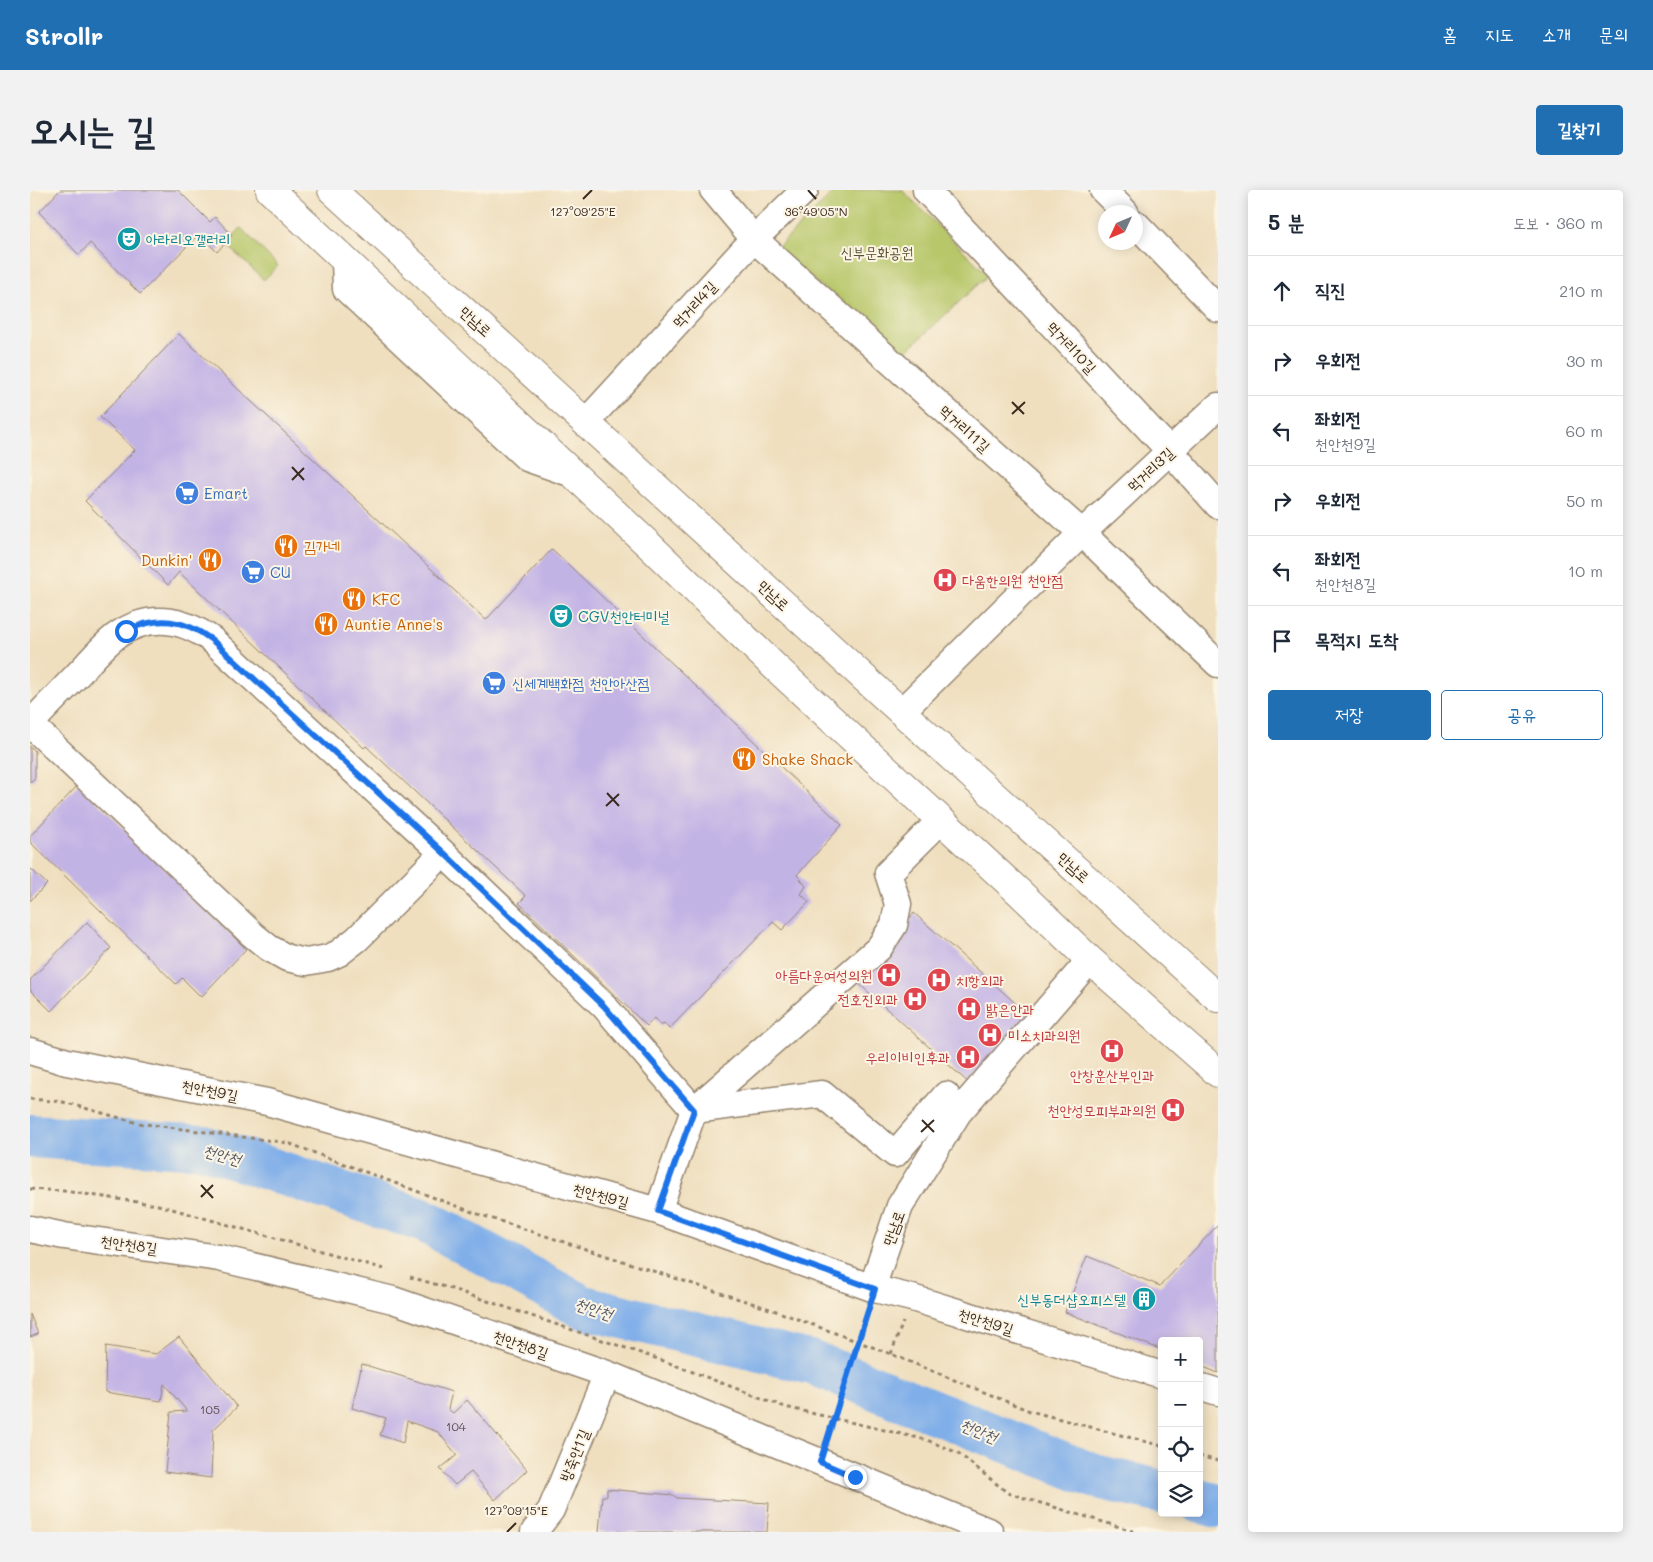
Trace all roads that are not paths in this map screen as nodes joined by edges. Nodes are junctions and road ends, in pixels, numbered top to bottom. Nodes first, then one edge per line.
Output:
1 (270, 190) edge
2 (332, 190) edge
3 (713, 190) edge
4 (805, 190) edge
5 (926, 190) edge
6 (1103, 190) edge
7 (1118, 205) edge
8 (1143, 231) edge
9 (754, 239) junction
10 (1218, 309) edge
11 (1218, 406) edge
12 (586, 422) junction
13 (1170, 451) junction
14 (1218, 505) edge
15 (1082, 533) junction
16 (1218, 664) edge
17 (902, 711) junction
18 (30, 724) edge
19 (940, 820) junction
20 (443, 852) junction
21 (1090, 960) junction
22 (1218, 998) edge
23 (30, 1051) edge
24 (1218, 1073) edge
25 (946, 1095) dead end
26 (694, 1110) junction
27 (658, 1211) junction
28 (30, 1229) edge
29 (873, 1289) junction
30 (1158, 1373) edge
31 (607, 1374) junction
32 (1203, 1387) edge
33 (1218, 1392) edge
34 (537, 1531) edge
35 (990, 1532) edge

1 - 19 main road
2 - 12 main road, 만남로
3 - 9 street, 먹거리11길
4 - 9 street, 먹거리4길
5 - 13 street, 먹거리10길
6 - 7 street
8 - 10 street
9 - 12 street, 먹거리4길
9 - 15 street, 먹거리11길
11 - 13 street, 먹거리3길
12 - 17 main road, 만남로
13 - 14 street, 먹거리10길
13 - 15 street, 먹거리3길
15 - 16 street, 먹거리11길
15 - 17 street, 먹거리3길
17 - 22 main road, 만남로
18 - 20 street
18 - 20 street
19 - 21 main road
19 - 26 street
20 - 26 street
21 - 24 main road
21 - 29 street, 만남로
23 - 27 street, 천안천9길
25 - 26 street
26 - 27 street
27 - 29 street, 천안천9길
28 - 31 street, 천안천8길
29 - 30 street, 천안천9길
31 - 34 street, 방죽안1길
31 - 35 street, 천안천8길
32 - 33 street

